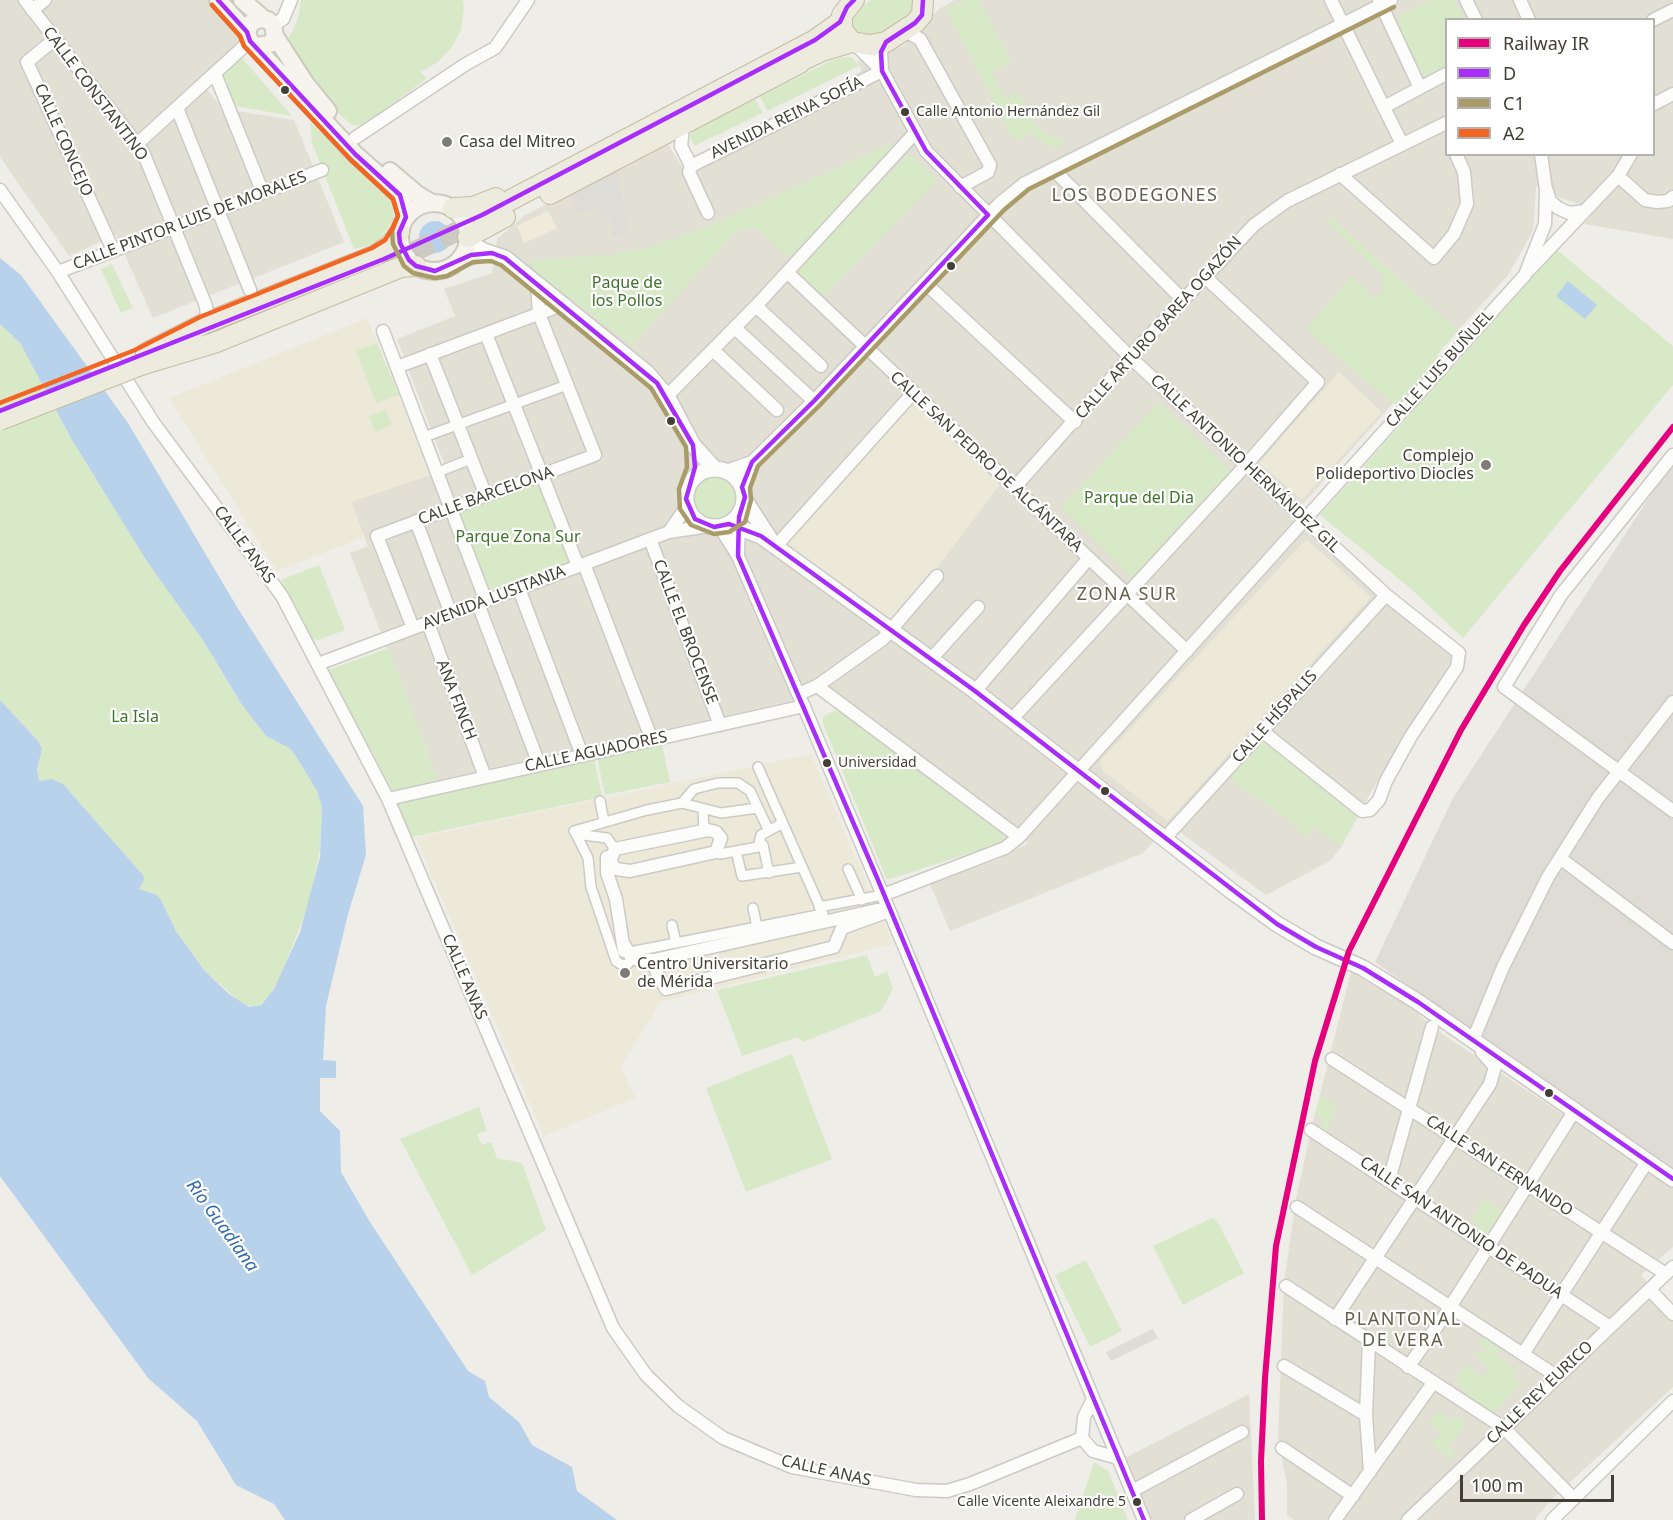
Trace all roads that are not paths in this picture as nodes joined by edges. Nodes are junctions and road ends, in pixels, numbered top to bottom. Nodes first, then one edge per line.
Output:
1 (45, 0) edge
2 (218, 0) edge
3 (242, 0) edge
4 (291, 0) edge
5 (528, 0) edge
6 (854, 0) edge
7 (1330, 0) edge
8 (1466, 0) edge
9 (1520, 0) edge
10 (926, 2) edge
11 (1384, 2) edge
12 (29, 5) edge
13 (1673, 9) edge
14 (1475, 18) edge
15 (1528, 18) edge
16 (1655, 19) edge
17 (840, 21) junction
18 (1343, 26) junction
19 (271, 27) junction
20 (905, 31) junction
21 (55, 39) junction
22 (252, 39) junction
23 (886, 42) junction
24 (854, 44) junction
25 (819, 46) junction
26 (882, 71) junction
27 (215, 74) junction
28 (1445, 75) edge
29 (1420, 88) junction
30 (1673, 94) edge
31 (1655, 103) edge
32 (1384, 107) junction
33 (177, 108) junction
34 (1445, 127) edge
35 (914, 134) junction
36 (677, 136) junction
37 (354, 138) junction
38 (137, 144) junction
39 (1402, 144) junction
40 (1457, 156) edge
41 (1540, 156) edge
42 (1630, 156) edge
43 (691, 166) junction
44 (1053, 169) junction
45 (322, 170) dead end
46 (1340, 174) junction
47 (1618, 176) junction
48 (960, 187) junction
49 (0, 190) edge
50 (1546, 190) junction
51 (262, 193) junction
52 (1673, 198) edge
53 (432, 203) junction
54 (453, 208) junction
55 (218, 210) junction
56 (1586, 211) junction
57 (708, 213) dead end
58 (988, 215) junction
59 (483, 217) tunnel mouth
60 (403, 225) junction
61 (174, 227) junction
62 (468, 239) junction
63 (113, 250) junction
64 (492, 253) junction
65 (460, 259) junction
66 (385, 261) tunnel mouth
67 (416, 266) junction
68 (57, 272) junction
69 (787, 272) junction
70 (1524, 275) junction
71 (1204, 276) junction
72 (925, 283) junction
73 (537, 286) junction
74 (250, 290) dead end
75 (1182, 299) junction
76 (562, 305) junction
77 (756, 306) junction
78 (539, 314) junction
79 (203, 324) junction
80 (735, 328) junction
81 (383, 331) dead end
82 (486, 334) junction
83 (864, 347) junction
84 (713, 350) junction
85 (430, 354) junction
86 (1131, 358) junction
87 (140, 361) junction
88 (821, 366) dead end
89 (397, 367) junction
90 (567, 385) junction
91 (913, 393) junction
92 (667, 396) junction
93 (814, 401) junction
94 (514, 404) junction
95 (777, 410) dead end
96 (0, 411) edge
97 (0, 420) edge
98 (1074, 422) junction
99 (458, 425) junction
100 (424, 437) junction
101 (693, 445) junction
102 (1673, 455) edge
103 (471, 459) junction
104 (752, 462) junction
105 (1246, 465) junction
106 (720, 470) junction
107 (1661, 470) junction
108 (438, 472) junction
109 (542, 476) junction
110 (1673, 476) edge
111 (694, 477) junction
112 (1015, 487) junction
113 (743, 493) junction
114 (486, 496) junction
115 (687, 506) junction
116 (452, 508) junction
117 (1304, 518) junction
118 (416, 521) junction
119 (727, 524) junction
120 (669, 532) junction
121 (650, 539) junction
122 (776, 546) junction
123 (738, 556) junction
124 (1089, 558) junction
125 (581, 565) junction
126 (937, 576) dead end
127 (519, 589) junction
128 (1127, 595) junction
129 (1386, 595) junction
130 (482, 603) junction
131 (978, 607) dead end
132 (451, 614) junction
133 (428, 623) junction
134 (413, 628) junction
135 (890, 630) junction
136 (1187, 651) junction
137 (931, 659) junction
138 (318, 664) junction
139 (818, 686) junction
140 (975, 691) junction
141 (799, 694) junction
142 (1673, 702) edge
143 (804, 706) junction
144 (1012, 719) junction
145 (720, 725) junction
146 (1262, 731) junction
147 (652, 740) junction
148 (582, 755) junction
149 (539, 764) junction
150 (758, 767) dead end
151 (1079, 770) junction
152 (1620, 770) junction
153 (485, 777) junction
154 (388, 799) junction
155 (600, 801) dead end
156 (682, 803) junction
157 (758, 808) junction
158 (703, 809) junction
159 (1673, 811) edge
160 (792, 816) dead end
161 (604, 821) junction
162 (782, 822) junction
163 (768, 829) junction
164 (704, 831) junction
165 (576, 834) junction
166 (1019, 837) junction
167 (1165, 838) junction
168 (758, 847) junction
169 (613, 850) junction
170 (736, 851) junction
171 (716, 852) junction
172 (808, 856) dead end
173 (1560, 858) junction
174 (800, 863) junction
175 (848, 869) dead end
176 (626, 871) junction
177 (769, 873) junction
178 (883, 895) junction
179 (616, 899) junction
180 (862, 900) junction
181 (819, 907) junction
182 (753, 908) dead end
183 (889, 911) junction
184 (830, 921) junction
185 (672, 925) dead end
186 (758, 927) junction
187 (839, 934) junction
188 (676, 943) junction
189 (1673, 943) edge
190 (627, 954) junction
191 (655, 965) junction
192 (1432, 1027) dead end
193 (1478, 1043) junction
194 (1332, 1059) dead end
195 (1410, 1108) junction
196 (1575, 1110) junction
197 (1311, 1130) dead end
198 (1454, 1138) junction
199 (1647, 1162) junction
200 (1673, 1179) edge
201 (1389, 1180) junction
202 (1528, 1185) junction
203 (1415, 1198) junction
204 (1298, 1207) dead end
205 (1602, 1232) junction
206 (1489, 1247) junction
207 (1377, 1257) junction
208 (1669, 1270) edge
209 (1286, 1286) dead end
210 (1650, 1290) junction
211 (1562, 1295) junction
212 (1450, 1306) junction
213 (1673, 1314) edge
214 (1335, 1319) junction
215 (1610, 1327) junction
216 (1369, 1341) junction
217 (1523, 1354) junction
218 (1284, 1366) dead end
219 (1408, 1367) junction
220 (1558, 1377) junction
221 (1433, 1383) junction
222 (1093, 1399) junction
223 (1673, 1401) edge
224 (1366, 1415) junction
225 (1504, 1428) junction
226 (1242, 1432) dead end
227 (1082, 1438) junction
228 (1282, 1448) dead end
229 (1118, 1458) junction
230 (1370, 1472) junction
231 (1132, 1491) junction
232 (1237, 1494) dead end
233 (1353, 1496) junction
234 (1572, 1498) junction
235 (1144, 1520) edge
236 (1191, 1520) edge
237 (1335, 1520) edge
238 (1408, 1520) edge
239 (1552, 1520) edge

1 - 12 street
2 - 22 main road
3 - 19 main road
4 - 19 street
5 - 37 street
6 - 17 highway
7 - 18 street
8 - 14 street
9 - 15 street
10 - 20 highway
11 - 18 street
11 - 29 street
12 - 21 street, CALLE CONSTANTINO
13 - 16 street
17 - 24 highway
17 - 25 highway
18 - 32 street
18 - 44 street
19 - 22 main road
19 - 22 main road
19 - 37 main road
20 - 23 highway
20 - 48 street
21 - 38 street, CALLE CONSTANTINO
21 - 63 street, CALLE CONCEJO
22 - 27 street
22 - 60 main road
23 - 24 highway
23 - 26 street
24 - 25 highway
24 - 26 street, CALLE ANTONIO HERNÁNDEZ GIL
25 - 36 highway
25 - 54 highway
25 - 59 highway
26 - 35 street, CALLE ANTONIO HERNÁNDEZ GIL
26 - 43 street, AVENIDA REINA SOFÍA
27 - 33 street
27 - 51 street
28 - 29 street
29 - 32 street
30 - 31 street
32 - 39 street
33 - 38 street
33 - 55 street
34 - 39 street, CALLE ARTURO BAREA OGAZÓN
35 - 48 street, CALLE ANTONIO HERNÁNDEZ GIL
35 - 69 street
36 - 43 street, AVENIDA REINA SOFÍA
36 - 62 highway
37 - 53 main road
38 - 61 street, CALLE CONSTANTINO
39 - 46 street, CALLE ARTURO BAREA OGAZÓN
40 - 46 street
41 - 50 street, CALLE LUIS BUÑUEL
42 - 47 street
43 - 57 street, AVENIDA REINA SOFÍA
44 - 58 street
44 - 75 street
45 - 51 street, CALLE PINTOR LUIS DE MORALES
46 - 71 street, CALLE ARTURO BAREA OGAZÓN
47 - 52 street
47 - 56 street
48 - 58 street, CALLE ANTONIO HERNÁNDEZ GIL
49 - 68 street, CALLE ANAS
50 - 56 street
50 - 70 street, CALLE LUIS BUÑUEL
51 - 55 street, CALLE PINTOR LUIS DE MORALES
53 - 54 main road
53 - 60 main road
54 - 62 main road
55 - 61 street, CALLE PINTOR LUIS DE MORALES
55 - 74 street
56 - 70 street
58 - 72 street
58 - 86 street, CALLE ANTONIO HERNÁNDEZ GIL
60 - 67 main road
60 - 79 highway
61 - 63 street, CALLE PINTOR LUIS DE MORALES
61 - 79 street, CALLE CONSTANTINO
62 - 64 street
62 - 65 main road
63 - 68 street, CALLE PINTOR LUIS DE MORALES
64 - 65 street
64 - 73 street
65 - 67 main road
66 - 87 highway
67 - 87 highway
68 - 138 street, CALLE ANAS
69 - 77 street
69 - 83 street, CALLE SAN PEDRO DE ALCÁNTARA
70 - 117 street, CALLE LUIS BUÑUEL
71 - 75 street, CALLE ARTURO BAREA OGAZÓN
71 - 105 street
72 - 83 street
72 - 98 street
73 - 76 street
73 - 78 street
75 - 86 street, CALLE ARTURO BAREA OGAZÓN
76 - 78 street
76 - 92 street
77 - 80 street
77 - 88 street
78 - 82 street
78 - 90 street
79 - 87 highway
80 - 84 street
80 - 93 street
81 - 89 street
82 - 85 street
82 - 94 street
83 - 91 street, CALLE SAN PEDRO DE ALCÁNTARA
83 - 93 street
84 - 92 street
84 - 95 street
85 - 89 street
85 - 99 street
86 - 98 street, CALLE ARTURO BAREA OGAZÓN
86 - 105 street, CALLE ANTONIO HERNÁNDEZ GIL
87 - 96 highway
87 - 97 highway, bridge
89 - 100 street
90 - 94 street
90 - 109 street, CALLE BARCELONA
91 - 112 street, CALLE SAN PEDRO DE ALCÁNTARA
91 - 122 street
92 - 101 street
93 - 104 street
94 - 99 street
94 - 109 street
98 - 112 street, CALLE ARTURO BAREA OGAZÓN
99 - 100 street
99 - 103 street
100 - 108 street
101 - 106 street
101 - 111 street
102 - 107 street
103 - 108 street
103 - 114 street
104 - 106 street
104 - 113 street
105 - 117 street, CALLE ANTONIO HERNÁNDEZ GIL
105 - 128 street
106 - 111 street
106 - 113 street
107 - 110 street
107 - 152 street
108 - 116 street
109 - 114 street, CALLE BARCELONA
109 - 125 street
111 - 115 street
112 - 124 street, CALLE SAN PEDRO DE ALCÁNTARA
113 - 119 street
113 - 122 street
114 - 116 street, CALLE BARCELONA
115 - 119 street
115 - 120 street
116 - 118 street, CALLE BARCELONA
116 - 130 street
117 - 129 street, CALLE ANTONIO HERNÁNDEZ GIL
117 - 136 street, CALLE LUIS BUÑUEL
118 - 132 street
118 - 134 street, CALLE BARCELONA
119 - 120 street, AVENIDA LUSITANIA
119 - 122 street
119 - 123 street
119 - 123 street
120 - 121 street, AVENIDA LUSITANIA
121 - 125 street, AVENIDA LUSITANIA
121 - 145 street, CALLE EL BROCENSE
122 - 135 street
123 - 141 street
124 - 128 street, CALLE SAN PEDRO DE ALCÁNTARA
124 - 140 street
125 - 127 street, AVENIDA LUSITANIA
125 - 147 street
126 - 135 street
127 - 130 street, AVENIDA LUSITANIA
127 - 148 street
128 - 136 street, CALLE SAN PEDRO DE ALCÁNTARA
128 - 144 street
129 - 146 street, CALLE HÍSPALIS
129 - 146 street, CALLE ANTONIO HERNÁNDEZ GIL
130 - 132 street, AVENIDA LUSITANIA
130 - 149 street
131 - 137 street
132 - 133 street, AVENIDA LUSITANIA
133 - 134 street, AVENIDA LUSITANIA
133 - 153 street, ANA FINCH
134 - 138 street, AVENIDA LUSITANIA
135 - 137 street
135 - 139 street
136 - 151 street, CALLE LUIS BUÑUEL
137 - 140 street
138 - 154 street, CALLE ANAS
139 - 141 street
139 - 166 street
140 - 144 street
141 - 143 street
142 - 152 street
143 - 145 street, CALLE AGUADORES
143 - 178 street
144 - 151 street
145 - 147 street, CALLE AGUADORES
146 - 167 street, CALLE HÍSPALIS
147 - 148 street, CALLE AGUADORES
148 - 149 street, CALLE AGUADORES
149 - 153 street, CALLE AGUADORES
150 - 162 street
151 - 166 street, CALLE LUIS BUÑUEL
151 - 167 street
152 - 159 street
152 - 173 street
153 - 154 street, CALLE AGUADORES
154 - 227 street, CALLE ANAS
155 - 161 street
156 - 157 street
156 - 158 street
156 - 161 street
157 - 158 street
157 - 163 street
158 - 164 street
160 - 162 street
161 - 165 street
162 - 163 street
162 - 174 street
163 - 168 street
164 - 169 street
164 - 171 street
165 - 169 street
165 - 190 street
166 - 178 street, CALLE LUIS BUÑUEL
167 - 193 street
168 - 170 street
168 - 177 street
169 - 176 street
169 - 179 street
170 - 171 street
170 - 177 street
171 - 176 street
172 - 174 street
173 - 189 street
173 - 193 street
174 - 177 street
174 - 181 street
175 - 180 street
176 - 179 street
178 - 180 street
178 - 183 street
179 - 190 street
180 - 181 street
181 - 186 street
182 - 186 street
183 - 184 street
183 - 187 street
183 - 222 street
184 - 187 street
184 - 191 street
185 - 188 street
186 - 188 street
187 - 191 street
188 - 190 street
190 - 191 street
192 - 195 street
193 - 196 street
193 - 198 street
194 - 195 street, CALLE SAN FERNANDO
195 - 198 street, CALLE SAN FERNANDO
195 - 201 street
196 - 199 street
196 - 202 street
197 - 201 street, CALLE SAN ANTONIO DE PADUA
198 - 202 street, CALLE SAN FERNANDO
198 - 203 street
199 - 200 street
199 - 205 street
201 - 203 street, CALLE SAN ANTONIO DE PADUA
202 - 205 street, CALLE SAN FERNANDO
202 - 206 street
203 - 206 street, CALLE SAN ANTONIO DE PADUA
203 - 207 street
204 - 207 street
205 - 208 street, CALLE SAN FERNANDO
205 - 211 street
206 - 211 street, CALLE SAN ANTONIO DE PADUA
206 - 212 street
207 - 212 street
207 - 214 street
208 - 210 street, CALLE REY EURICO
209 - 214 street
210 - 213 street
210 - 215 street, CALLE REY EURICO
211 - 215 street, CALLE SAN ANTONIO DE PADUA
211 - 217 street
212 - 217 street
212 - 219 street
214 - 216 street
215 - 220 street, CALLE REY EURICO
216 - 219 street
216 - 224 street
217 - 220 street
218 - 224 street
219 - 221 street
220 - 225 street, CALLE REY EURICO
221 - 225 street
221 - 230 street
222 - 227 street
222 - 229 street
223 - 234 street
224 - 230 street
225 - 234 street
225 - 238 street, CALLE REY EURICO
226 - 231 street
227 - 229 street
228 - 233 street
229 - 231 street
230 - 233 street
231 - 235 street
232 - 236 street
233 - 237 street
234 - 239 street

